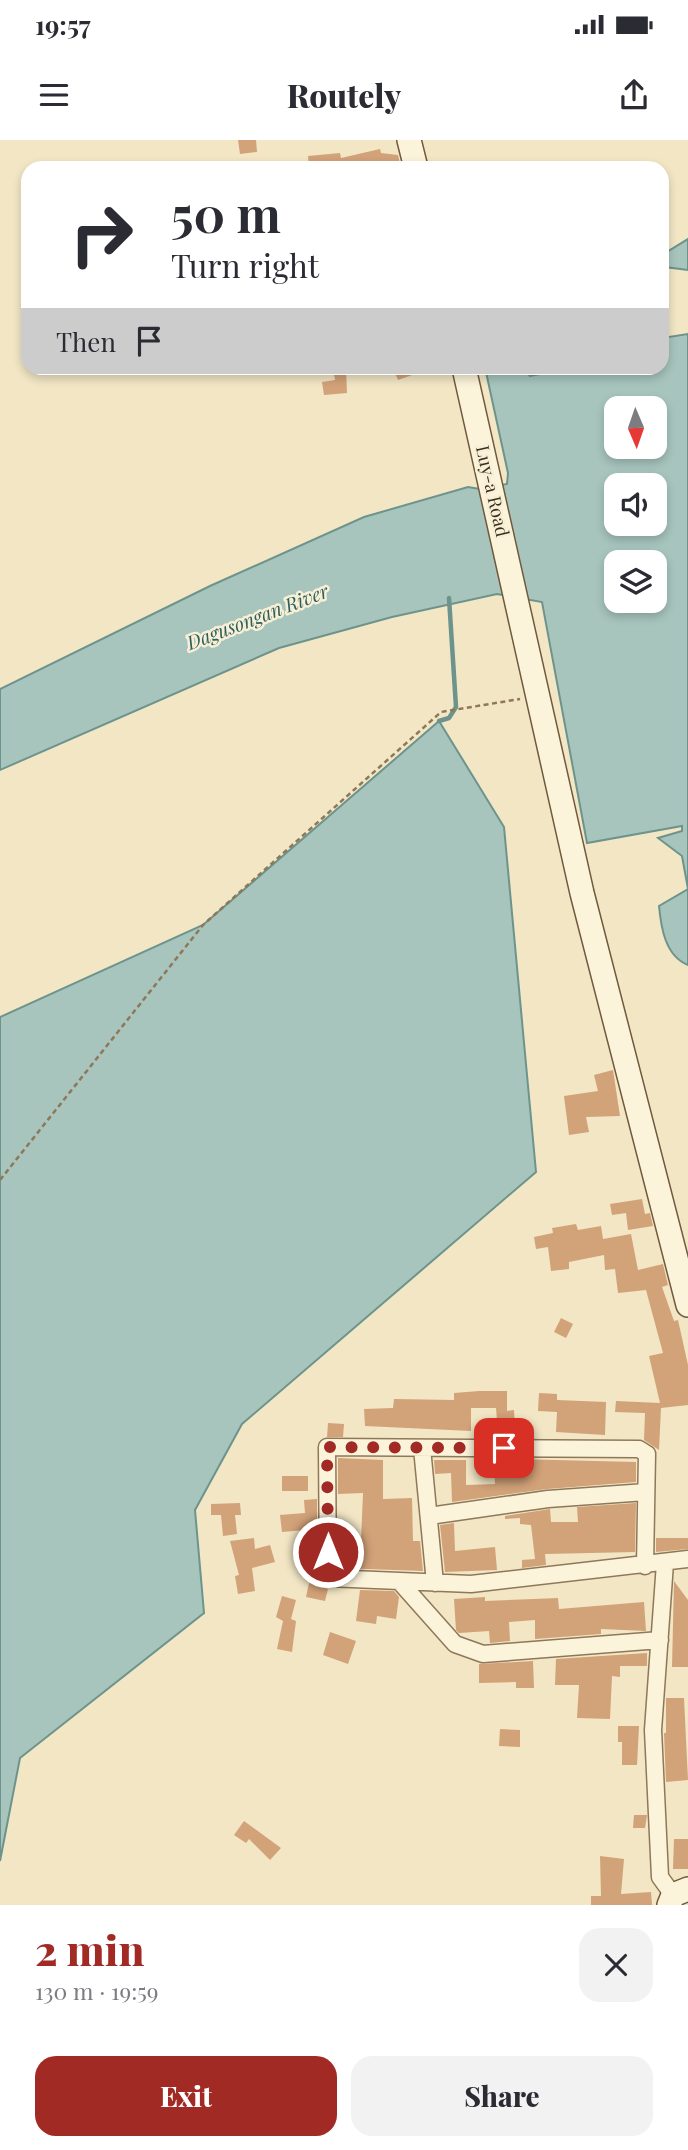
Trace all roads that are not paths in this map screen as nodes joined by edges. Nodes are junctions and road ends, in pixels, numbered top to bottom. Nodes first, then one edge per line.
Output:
1 (409, 140) edge
2 (414, 161) edge
3 (466, 375) edge
4 (688, 1305) edge
5 (422, 1448) junction
6 (646, 1492) junction
7 (429, 1516) junction
8 (688, 1559) edge
9 (665, 1563) junction
10 (645, 1566) junction
11 (399, 1581) junction
12 (435, 1583) junction
13 (660, 1640) junction
14 (677, 1896) edge

1 - 2 main road
3 - 4 main road, Luy-a Road
5 - 6 street
5 - 7 street
5 - 11 street
6 - 7 street
6 - 10 street
7 - 12 street
8 - 9 street
9 - 10 street
9 - 13 street
10 - 12 street
11 - 12 street
11 - 13 street
13 - 14 street

